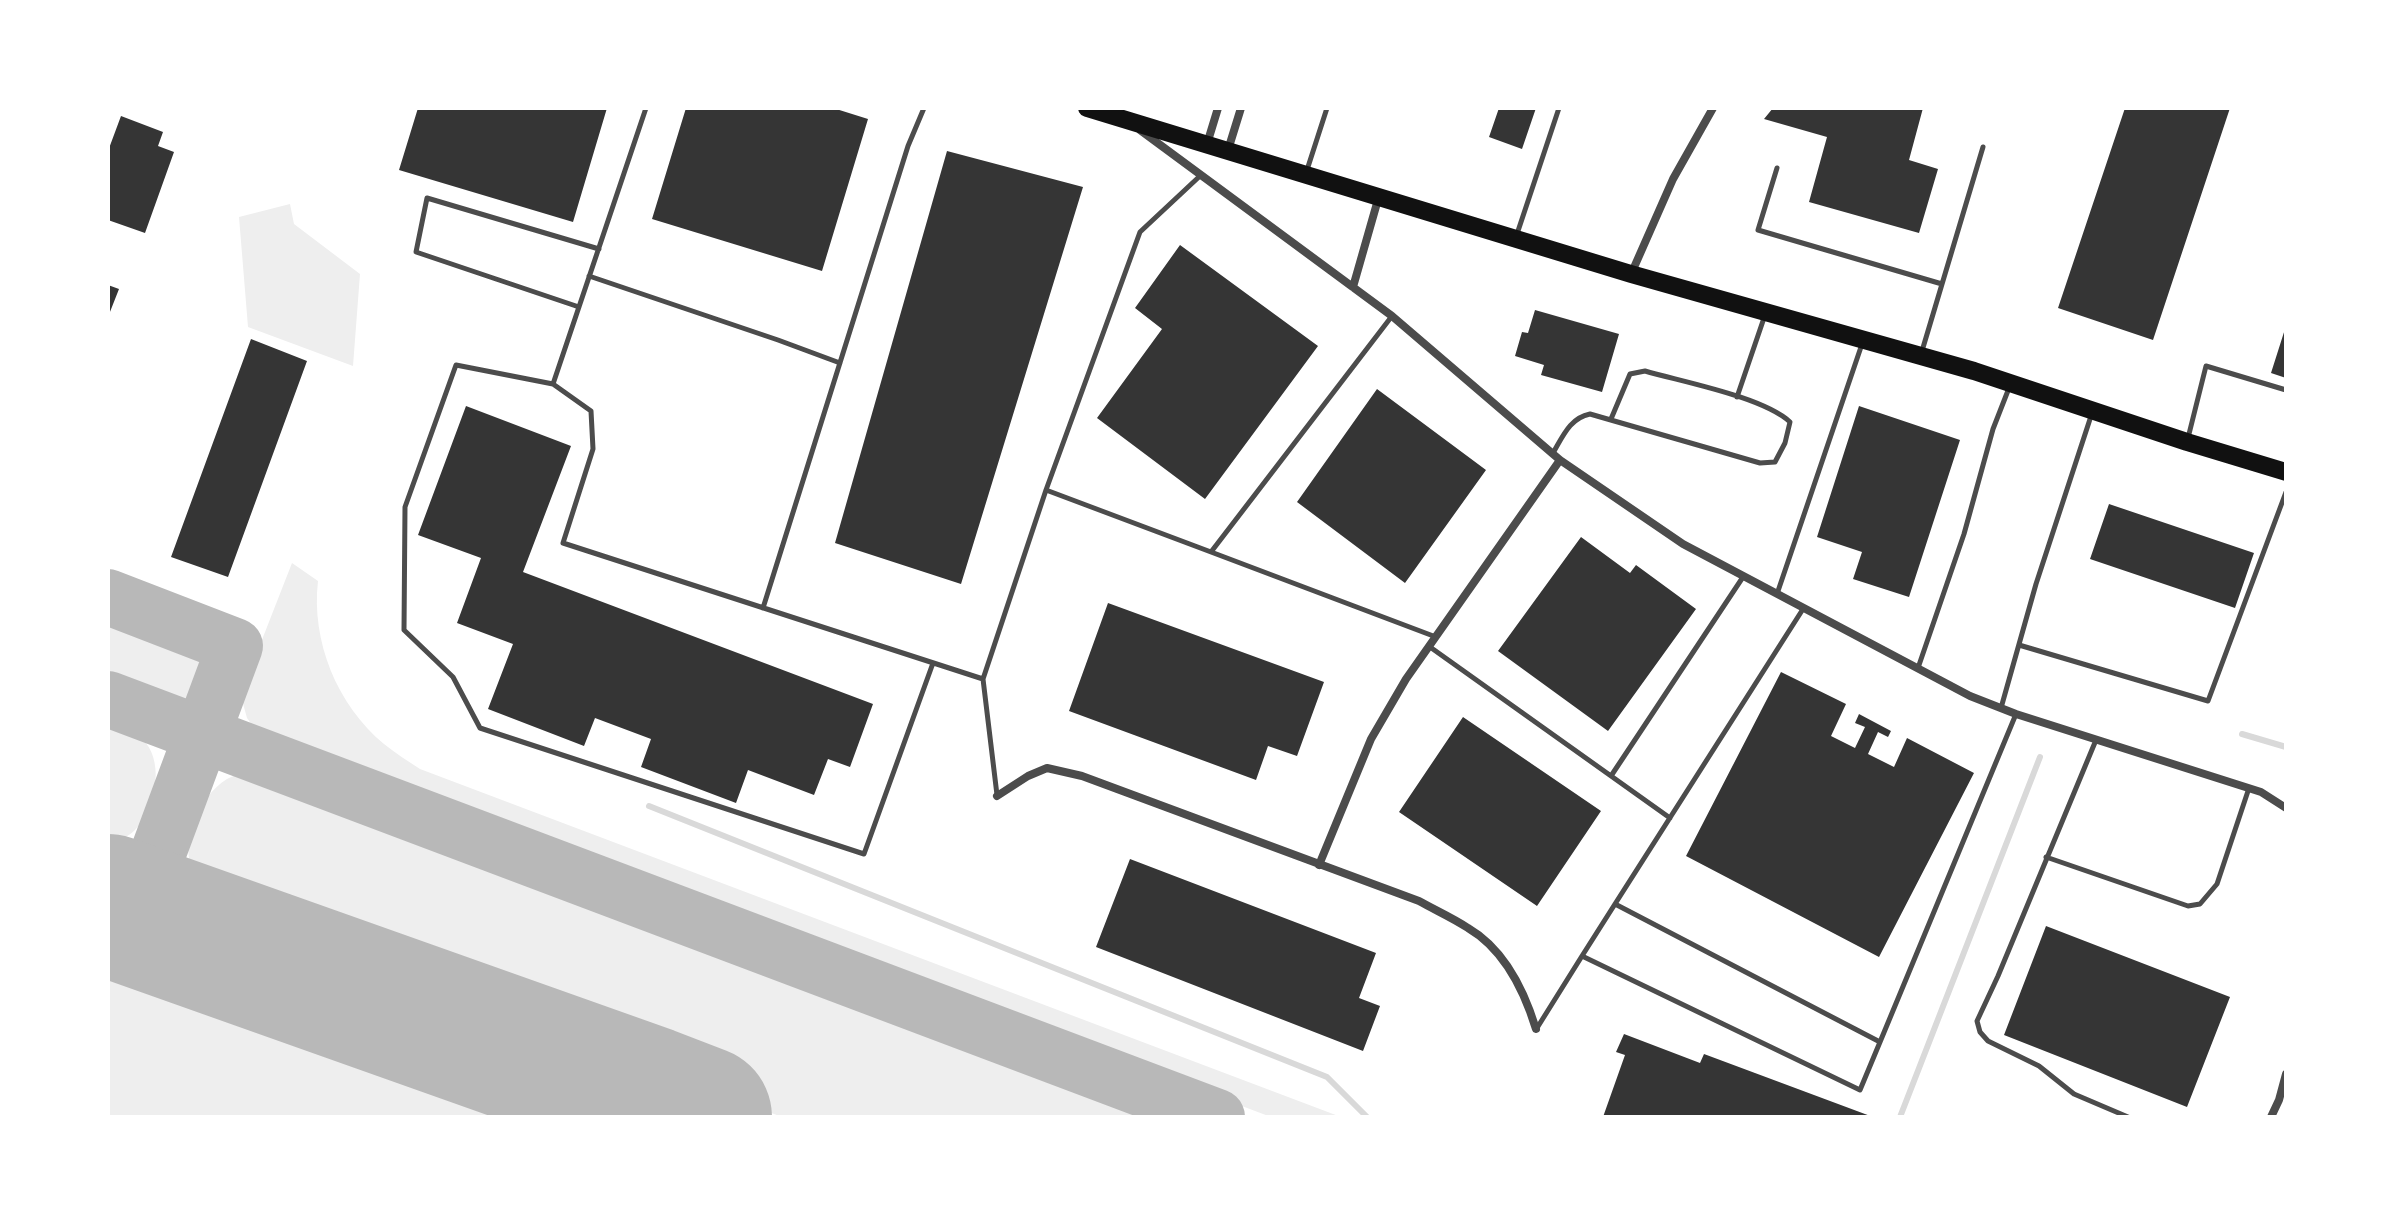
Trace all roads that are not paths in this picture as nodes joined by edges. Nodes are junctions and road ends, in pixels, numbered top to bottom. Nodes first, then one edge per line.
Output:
1 (646, 108) edge
2 (924, 108) edge
3 (1087, 108) edge
4 (1218, 108) edge
5 (1241, 108) edge
6 (1327, 108) edge
7 (1559, 108) edge
8 (1713, 108) edge
9 (1126, 120) junction
10 (1207, 144) junction
11 (1983, 147) dead end
12 (1228, 150) junction
13 (1777, 168) dead end
14 (1201, 175) junction
15 (1306, 175) junction
16 (1379, 196) junction
17 (1515, 238) junction
18 (599, 249) junction
19 (1631, 274) junction
20 (589, 276) junction
21 (1942, 284) junction
22 (1353, 287) junction
23 (579, 307) junction
24 (1765, 312) junction
25 (1392, 316) junction
26 (1863, 339) junction
27 (1920, 356) junction
28 (840, 363) junction
29 (2011, 383) junction
30 (553, 384) junction
31 (2286, 390) edge
32 (1737, 397) junction
33 (2093, 410) junction
34 (1611, 419) junction
35 (2187, 442) junction
36 (1556, 457) junction
37 (2286, 472) edge
38 (1046, 490) junction
39 (2286, 492) edge
40 (1211, 552) junction
41 (1743, 576) junction
42 (1777, 594) junction
43 (763, 608) junction
44 (1803, 608) junction
45 (1437, 637) junction
46 (2019, 645) junction
47 (1430, 647) junction
48 (933, 663) junction
49 (1918, 669) junction
50 (983, 679) junction
51 (2001, 709) junction
52 (2016, 714) junction
53 (2096, 740) junction
54 (1611, 776) junction
55 (2249, 788) junction
56 (997, 796) joint
57 (2286, 808) edge
58 (1670, 818) junction
59 (2046, 857) junction
60 (1319, 865) junction
61 (1615, 904) junction
62 (1582, 956) junction
63 (1536, 1029) joint
64 (1880, 1042) junction
65 (2286, 1074) edge
66 (2128, 1117) edge
67 (2271, 1117) edge

1 - 18 lane
2 - 28 lane
3 - 9 main road
4 - 10 street
5 - 12 street
6 - 15 lane
7 - 17 lane
8 - 19 street
9 - 10 main road
9 - 14 street
10 - 12 main road
11 - 21 lane
12 - 15 main road
13 - 21 lane
14 - 22 street
14 - 38 lane
15 - 16 main road
16 - 17 main road
16 - 22 street
17 - 19 main road
18 - 20 lane
18 - 23 lane
19 - 24 main road
20 - 23 lane
20 - 28 lane
21 - 27 lane
22 - 25 street
23 - 30 lane
24 - 26 main road
24 - 32 lane
25 - 36 street
25 - 40 lane
26 - 27 main road
26 - 42 lane
27 - 29 main road
28 - 43 lane
29 - 33 main road
29 - 49 lane
30 - 43 lane
30 - 48 lane
31 - 35 lane
32 - 34 lane
32 - 34 lane
33 - 35 main road
33 - 46 lane
34 - 36 lane
35 - 37 main road
36 - 41 street
36 - 45 street
38 - 40 lane
38 - 50 lane
39 - 46 lane
40 - 45 lane
41 - 42 street
41 - 54 lane
42 - 44 street
43 - 48 lane
44 - 49 street
44 - 58 lane
45 - 47 street
46 - 51 lane
47 - 54 lane
47 - 60 street
48 - 50 lane
49 - 51 street
50 - 56 lane
51 - 52 street
52 - 53 street
52 - 64 lane
53 - 55 street
53 - 59 lane
54 - 58 lane
55 - 57 street
55 - 59 lane
56 - 60 street
58 - 61 lane
59 - 66 lane
60 - 63 street
61 - 62 lane
61 - 64 lane
62 - 63 lane
62 - 64 lane
65 - 67 street

